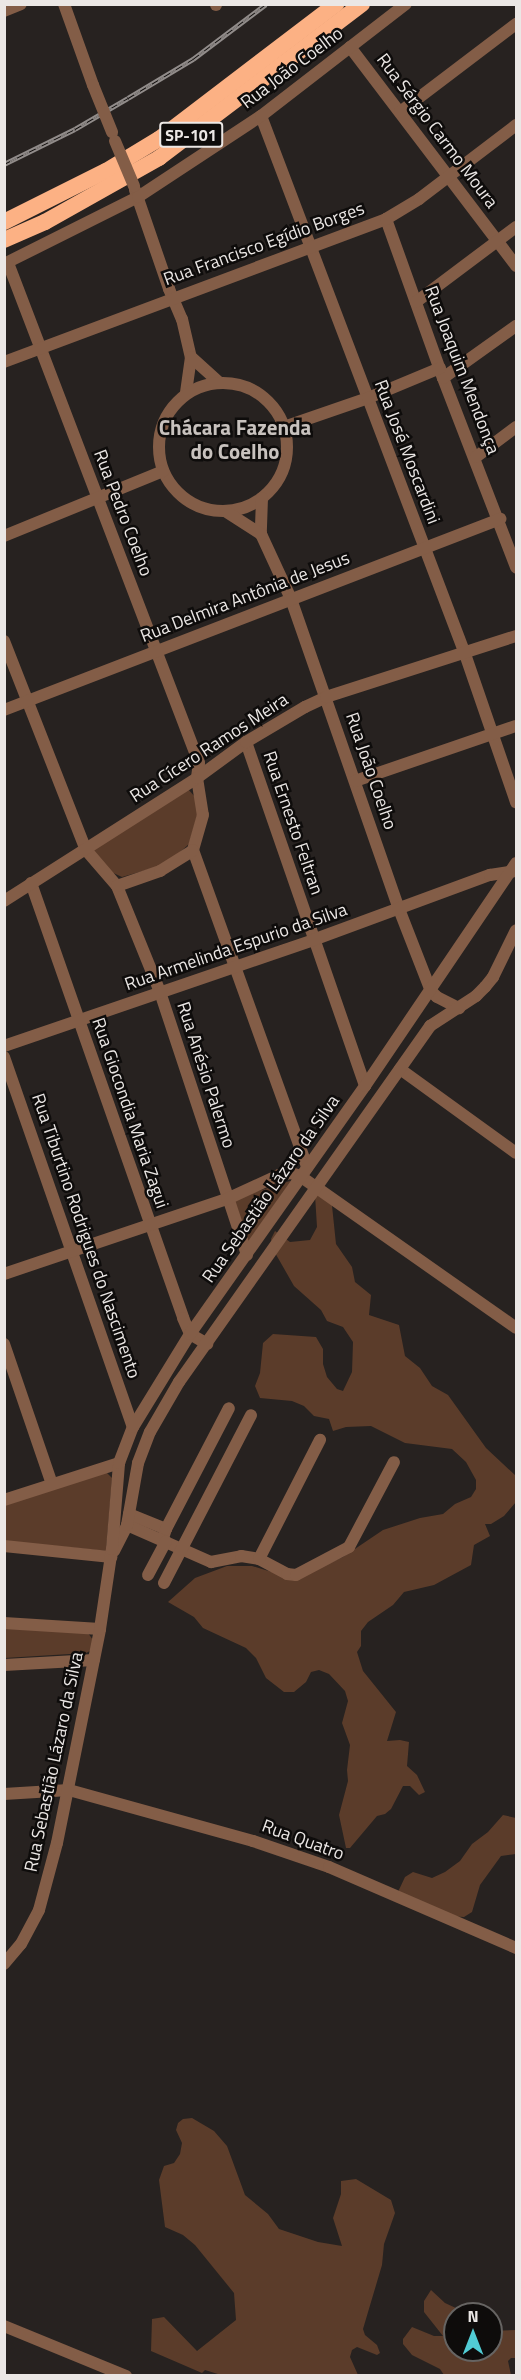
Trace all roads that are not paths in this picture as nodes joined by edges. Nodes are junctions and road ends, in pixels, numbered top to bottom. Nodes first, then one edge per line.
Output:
1 (21, 4) edge
2 (64, 4) edge
3 (336, 4) edge
4 (362, 4) edge
5 (406, 4) edge
6 (4, 11) edge
7 (516, 24) edge
8 (350, 47) junction
9 (400, 112) junction
10 (261, 116) junction
11 (516, 125) edge
12 (449, 177) junction
13 (136, 191) junction
14 (386, 219) junction
15 (4, 222) edge
16 (516, 227) edge
17 (4, 240) edge
18 (498, 241) junction
19 (309, 246) junction
20 (6, 264) edge
21 (516, 266) edge
22 (172, 297) junction
23 (416, 302) junction
24 (516, 326) edge
25 (40, 348) junction
26 (191, 357) junction
27 (4, 362) edge
28 (441, 373) junction
29 (219, 383) junction
30 (186, 394) junction
31 (368, 398) junction
32 (284, 427) junction
33 (516, 427) edge
34 (476, 457) junction
35 (163, 471) junction
36 (262, 498) junction
37 (98, 499) junction
38 (225, 511) junction
39 (500, 519) junction
40 (516, 527) edge
41 (261, 534) junction
42 (505, 535) junction
43 (4, 536) edge
44 (424, 547) junction
45 (516, 567) edge
46 (291, 599) junction
47 (516, 636) edge
48 (4, 640) edge
49 (156, 650) junction
50 (465, 654) junction
51 (326, 697) junction
52 (27, 701) junction
53 (4, 710) edge
54 (516, 726) edge
55 (492, 735) junction
56 (246, 742) junction
57 (197, 778) junction
58 (355, 781) junction
59 (516, 802) edge
60 (86, 850) junction
61 (193, 850) junction
62 (514, 868) edge
63 (478, 880) junction
64 (31, 883) junction
65 (117, 886) junction
66 (495, 895) junction
67 (4, 901) edge
68 (399, 909) junction
69 (516, 930) edge
70 (313, 940) junction
71 (236, 965) junction
72 (431, 991) junction
73 (160, 992) junction
74 (459, 1008) junction
75 (79, 1020) junction
76 (4, 1046) edge
77 (4, 1057) edge
78 (400, 1069) junction
79 (365, 1086) junction
80 (516, 1153) edge
81 (301, 1175) junction
82 (315, 1190) junction
83 (227, 1198) junction
84 (150, 1225) junction
85 (71, 1251) junction
86 (247, 1255) junction
87 (4, 1274) edge
88 (516, 1328) edge
89 (190, 1334) junction
90 (4, 1344) edge
91 (207, 1344) junction
92 (229, 1408) dead end
93 (251, 1415) dead end
94 (133, 1427) junction
95 (320, 1440) dead end
96 (394, 1462) dead end
97 (119, 1463) junction
98 (52, 1484) junction
99 (4, 1500) edge
100 (128, 1520) junction
101 (165, 1536) junction
102 (4, 1546) edge
103 (182, 1548) junction
104 (112, 1553) junction
105 (259, 1559) junction
106 (148, 1575) dead end
107 (164, 1583) dead end
108 (4, 1623) edge
109 (100, 1629) junction
110 (94, 1660) junction
111 (4, 1665) edge
112 (69, 1790) junction
113 (4, 1794) edge
114 (516, 1948) edge
115 (4, 1964) edge
116 (4, 2326) edge
117 (126, 2376) edge

1 - 6 street
2 - 13 street, bridge
3 - 15 highway, SP-101
4 - 17 highway, SP-101
5 - 8 street, Rua João Coelho
7 - 9 street
8 - 9 street, Rua Sérgio Carmo Moura
8 - 10 street, Rua João Coelho
9 - 12 street, Rua Sérgio Carmo Moura
10 - 13 street, Rua João Coelho
10 - 19 street, Rua José Moscardini
11 - 12 street, Rua Francisco Egídio Borges
12 - 14 street, Rua Francisco Egídio Borges
12 - 18 street, Rua Sérgio Carmo Moura
13 - 20 street, Rua João Coelho
13 - 22 street
14 - 19 street, Rua Francisco Egídio Borges
14 - 23 street, Rua Joaquim Mendonça
16 - 18 street
18 - 21 street, Rua Sérgio Carmo Moura
18 - 23 street
19 - 22 street, Rua Francisco Egídio Borges
19 - 31 street, Rua José Moscardini
20 - 25 street, Rua Pedro Coelho
22 - 25 street, Rua Francisco Egídio Borges
22 - 26 street
23 - 28 street, Rua Joaquim Mendonça
24 - 28 street
25 - 27 street, Rua Francisco Egídio Borges
25 - 37 street, Rua Pedro Coelho
26 - 29 street
26 - 30 street
28 - 31 street
28 - 34 street, Rua Joaquim Mendonça
29 - 30 street
29 - 32 street
30 - 35 street
31 - 32 street
31 - 44 street, Rua José Moscardini
32 - 36 street
33 - 34 street
34 - 39 street, Rua Joaquim Mendonça
35 - 37 street
35 - 38 street
36 - 38 street
36 - 41 street, Rua João Coelho
37 - 43 street
37 - 49 street, Rua Pedro Coelho
38 - 41 street
39 - 42 street, Rua Joaquim Mendonça
39 - 44 street, Rua Delmira Antônia de Jesus
40 - 42 street
41 - 46 street, Rua João Coelho
42 - 45 street, Rua Joaquim Mendonça
44 - 46 street, Rua Delmira Antônia de Jesus
44 - 50 street, Rua José Moscardini
46 - 49 street, Rua Delmira Antônia de Jesus
46 - 51 street, Rua João Coelho
47 - 50 street, Rua Cícero Ramos Meira
48 - 52 street, Rua Anésio Palermo
49 - 52 street, Rua Delmira Antônia de Jesus
49 - 57 street, Rua Pedro Coelho
50 - 51 street, Rua Cícero Ramos Meira
50 - 55 street, Rua José Moscardini
51 - 56 street, Rua Cícero Ramos Meira
51 - 58 street, Rua João Coelho
52 - 53 street, Rua Delmira Antônia de Jesus
52 - 60 street, Rua Anésio Palermo
54 - 55 street
55 - 58 street
55 - 59 street, Rua José Moscardini
56 - 57 street, Rua Cícero Ramos Meira
56 - 70 street, Rua Ernesto Feltran
57 - 60 street, Rua Cícero Ramos Meira
57 - 61 street, Rua Pedro Coelho
58 - 68 street, Rua João Coelho
60 - 64 street, Rua Cícero Ramos Meira
60 - 65 street, Rua Anésio Palermo
61 - 65 street
61 - 71 street
62 - 63 street, Rua Armelinda Espurio da Silva
62 - 66 street, Rua Sebastião Lázaro da Silva
63 - 66 street
63 - 68 street, Rua Armelinda Espurio da Silva
64 - 67 street, Rua Cícero Ramos Meira
64 - 75 street, Rua Giocondia Maria Zagui
65 - 73 street, Rua Anésio Palermo
66 - 72 street, Rua Sebastião Lázaro da Silva
68 - 70 street, Rua Armelinda Espurio da Silva
68 - 72 street, Rua João Coelho
69 - 74 street, Rua Sebastião Lázaro da Silva
70 - 71 street, Rua Armelinda Espurio da Silva
70 - 79 street, Rua Ernesto Feltran
71 - 73 street, Rua Armelinda Espurio da Silva
71 - 81 street
72 - 74 street
72 - 79 street, Rua Sebastião Lázaro da Silva
73 - 75 street, Rua Armelinda Espurio da Silva
73 - 83 street, Rua Anésio Palermo
74 - 78 street, Rua Sebastião Lázaro da Silva
75 - 76 street, Rua Armelinda Espurio da Silva
75 - 84 street, Rua Giocondia Maria Zagui
77 - 85 street, Rua Tiburtino Rodrigues do Nascimento
78 - 80 street
78 - 82 street, Rua Sebastião Lázaro da Silva
79 - 81 street, Rua Sebastião Lázaro da Silva
81 - 82 street
81 - 83 street
81 - 86 street, Rua Sebastião Lázaro da Silva
82 - 88 street
82 - 91 street, Rua Sebastião Lázaro da Silva
83 - 84 street
83 - 86 street, Rua Anésio Palermo
84 - 85 street
84 - 89 street, Rua Giocondia Maria Zagui
85 - 87 street
85 - 94 street, Rua Tiburtino Rodrigues do Nascimento
86 - 89 street, Rua Sebastião Lázaro da Silva
89 - 91 street
89 - 94 street, Rua Sebastião Lázaro da Silva
90 - 98 street
91 - 100 street, Rua Sebastião Lázaro da Silva
92 - 101 street
93 - 103 street
94 - 97 street, Rua Sebastião Lázaro da Silva
95 - 105 street
96 - 105 street
97 - 98 street
97 - 104 street, Rua Sebastião Lázaro da Silva
98 - 99 street
100 - 101 street
100 - 104 street, Rua Sebastião Lázaro da Silva
101 - 103 street
101 - 106 street
102 - 104 street
103 - 105 street
103 - 107 street
104 - 109 street, Rua Sebastião Lázaro da Silva
108 - 109 street
109 - 110 street, Rua Sebastião Lázaro da Silva
110 - 111 street
110 - 112 street, Rua Sebastião Lázaro da Silva
112 - 113 street, Rua Quatro
112 - 114 street, Rua Quatro
112 - 115 street, Rua Sebastião Lázaro da Silva
116 - 117 street

